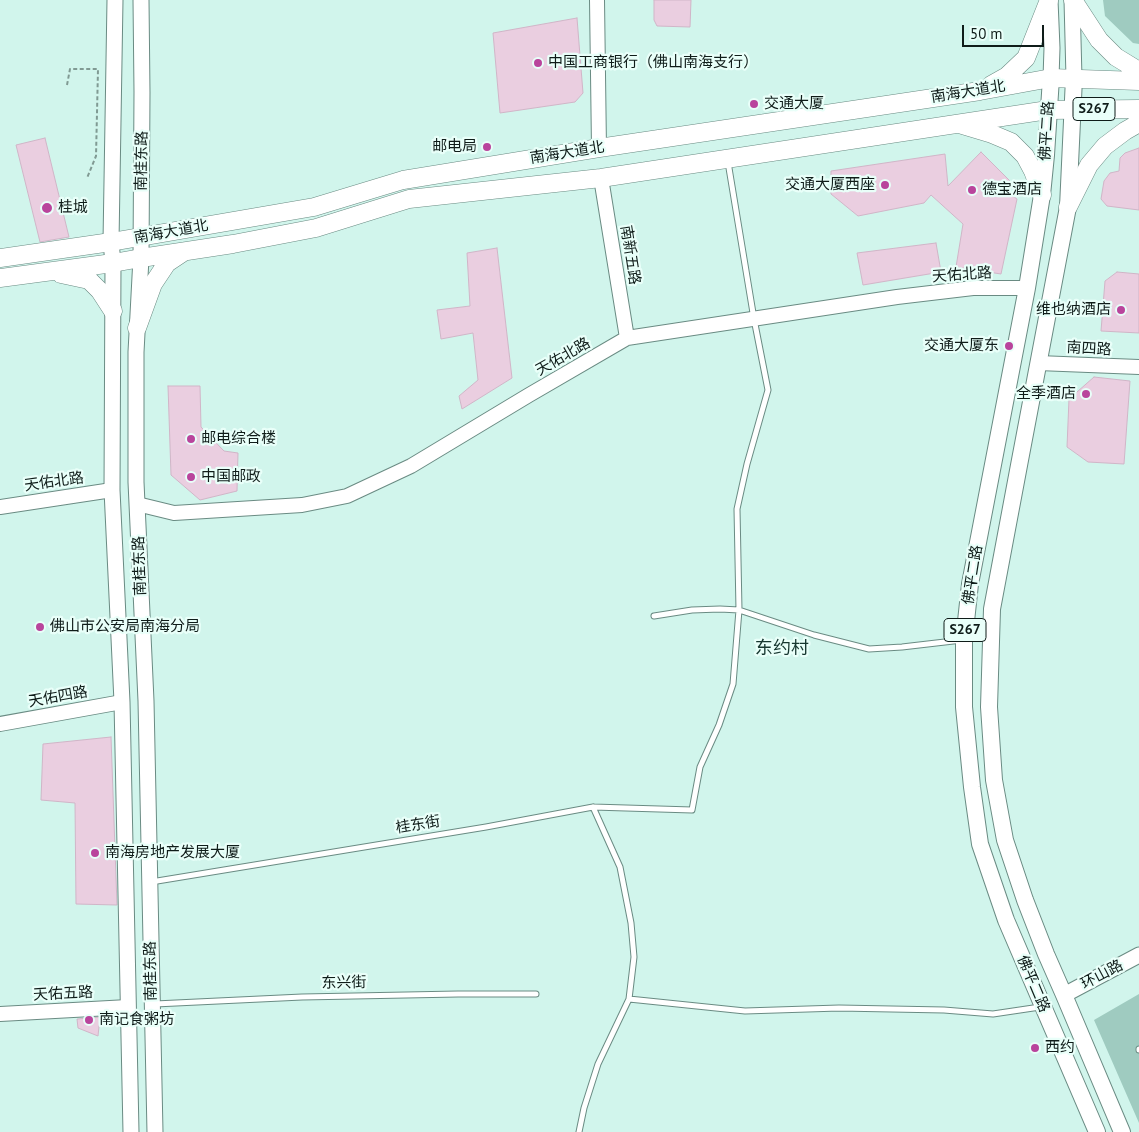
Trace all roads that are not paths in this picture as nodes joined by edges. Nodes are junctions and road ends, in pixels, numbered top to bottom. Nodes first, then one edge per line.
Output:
1 (115, 0) edge
2 (141, 0) edge
3 (596, 0) edge
4 (1050, 0) edge
5 (1072, 0) edge
6 (1139, 72) edge
7 (1051, 78) junction
8 (1074, 78) junction
9 (1139, 81) edge
10 (980, 91) junction
11 (1139, 109) edge
12 (1048, 110) junction
13 (1074, 110) junction
14 (1139, 123) edge
15 (957, 124) junction
16 (599, 148) junction
17 (728, 159) junction
18 (601, 178) junction
19 (1042, 195) junction
20 (1068, 207) junction
21 (141, 237) junction
22 (111, 242) junction
23 (185, 251) junction
24 (0, 258) edge
25 (142, 258) junction
26 (113, 263) junction
27 (35, 274) junction
28 (0, 278) edge
29 (1027, 288) junction
30 (113, 311) junction
31 (754, 319) junction
32 (137, 328) junction
33 (627, 338) junction
34 (1038, 363) junction
35 (1139, 367) edge
36 (112, 490) junction
37 (137, 504) junction
38 (0, 507) edge
39 (740, 610) junction
40 (654, 616) dead end
41 (964, 640) junction
42 (122, 702) junction
43 (0, 724) edge
44 (593, 807) junction
45 (149, 882) junction
46 (1139, 955) edge
47 (536, 994) dead end
48 (1064, 995) junction
49 (629, 999) junction
50 (152, 1004) junction
51 (1043, 1006) junction
52 (128, 1007) junction
53 (0, 1014) edge
54 (131, 1132) edge
55 (155, 1132) edge
56 (580, 1132) edge
57 (1097, 1132) edge
58 (1122, 1132) edge

1 - 22 main road, 南桂东路
2 - 21 main road, 南桂东路
3 - 16 street
4 - 7 main road, 佛平二路
4 - 10 highway
5 - 6 highway
5 - 8 main road, 佛平二路
7 - 8 highway, 南海大道北 / S267
7 - 10 highway, 南海大道北
7 - 12 main road, 佛平二路 / S267
8 - 9 highway, 南海大道北 / S267
8 - 13 main road, 佛平二路
10 - 16 highway, 南海大道北
11 - 13 highway, 南海大道北 / S267
12 - 13 highway, 南海大道北 / S267
12 - 15 highway, 南海大道北
12 - 19 main road, 佛平二路 / S267
13 - 20 main road, 佛平二路
14 - 20 highway
15 - 17 highway, 南海大道北
15 - 19 highway
16 - 21 highway, 南海大道北
17 - 18 highway, 南海大道北
17 - 31 lane
18 - 23 highway, 南海大道北
18 - 33 street, 南新五路
19 - 29 main road, 佛平二路 / S267
20 - 34 main road, 佛平二路
21 - 22 highway, 南海大道北
21 - 25 main road, 南桂东路
22 - 24 highway, 南海大道北
22 - 26 main road, 南桂东路
23 - 25 highway, 南海大道北
23 - 32 highway
25 - 26 highway, 南海大道北
25 - 32 main road, 南桂东路
26 - 27 highway, 南海大道北
26 - 30 main road, 南桂东路
27 - 28 highway, 南海大道北
27 - 30 highway
29 - 31 street, 天佑北路
29 - 41 main road, 佛平二路 / S267
30 - 36 main road, 南桂东路
31 - 33 street, 天佑北路
31 - 39 lane
32 - 37 main road, 南桂东路
33 - 37 street, 天佑北路
34 - 35 street, 南四路
34 - 48 main road, 佛平二路
36 - 38 street, 天佑北路
36 - 42 main road, 南桂东路
37 - 45 main road, 南桂东路
39 - 40 lane
39 - 41 lane
39 - 44 lane, 桂东街
41 - 51 main road, 佛平二路 / S267
42 - 43 street, 天佑四路
42 - 52 main road, 南桂东路
44 - 45 lane, 桂东街
44 - 49 lane
45 - 50 main road, 南桂东路
46 - 48 main road, 环山路
47 - 50 lane, 东兴街
48 - 58 main road, 佛平二路
49 - 51 lane
49 - 56 lane
50 - 55 main road, 南桂东路
51 - 57 main road, 佛平二路 / S267
52 - 53 street, 天佑五路
52 - 54 main road, 南桂东路

